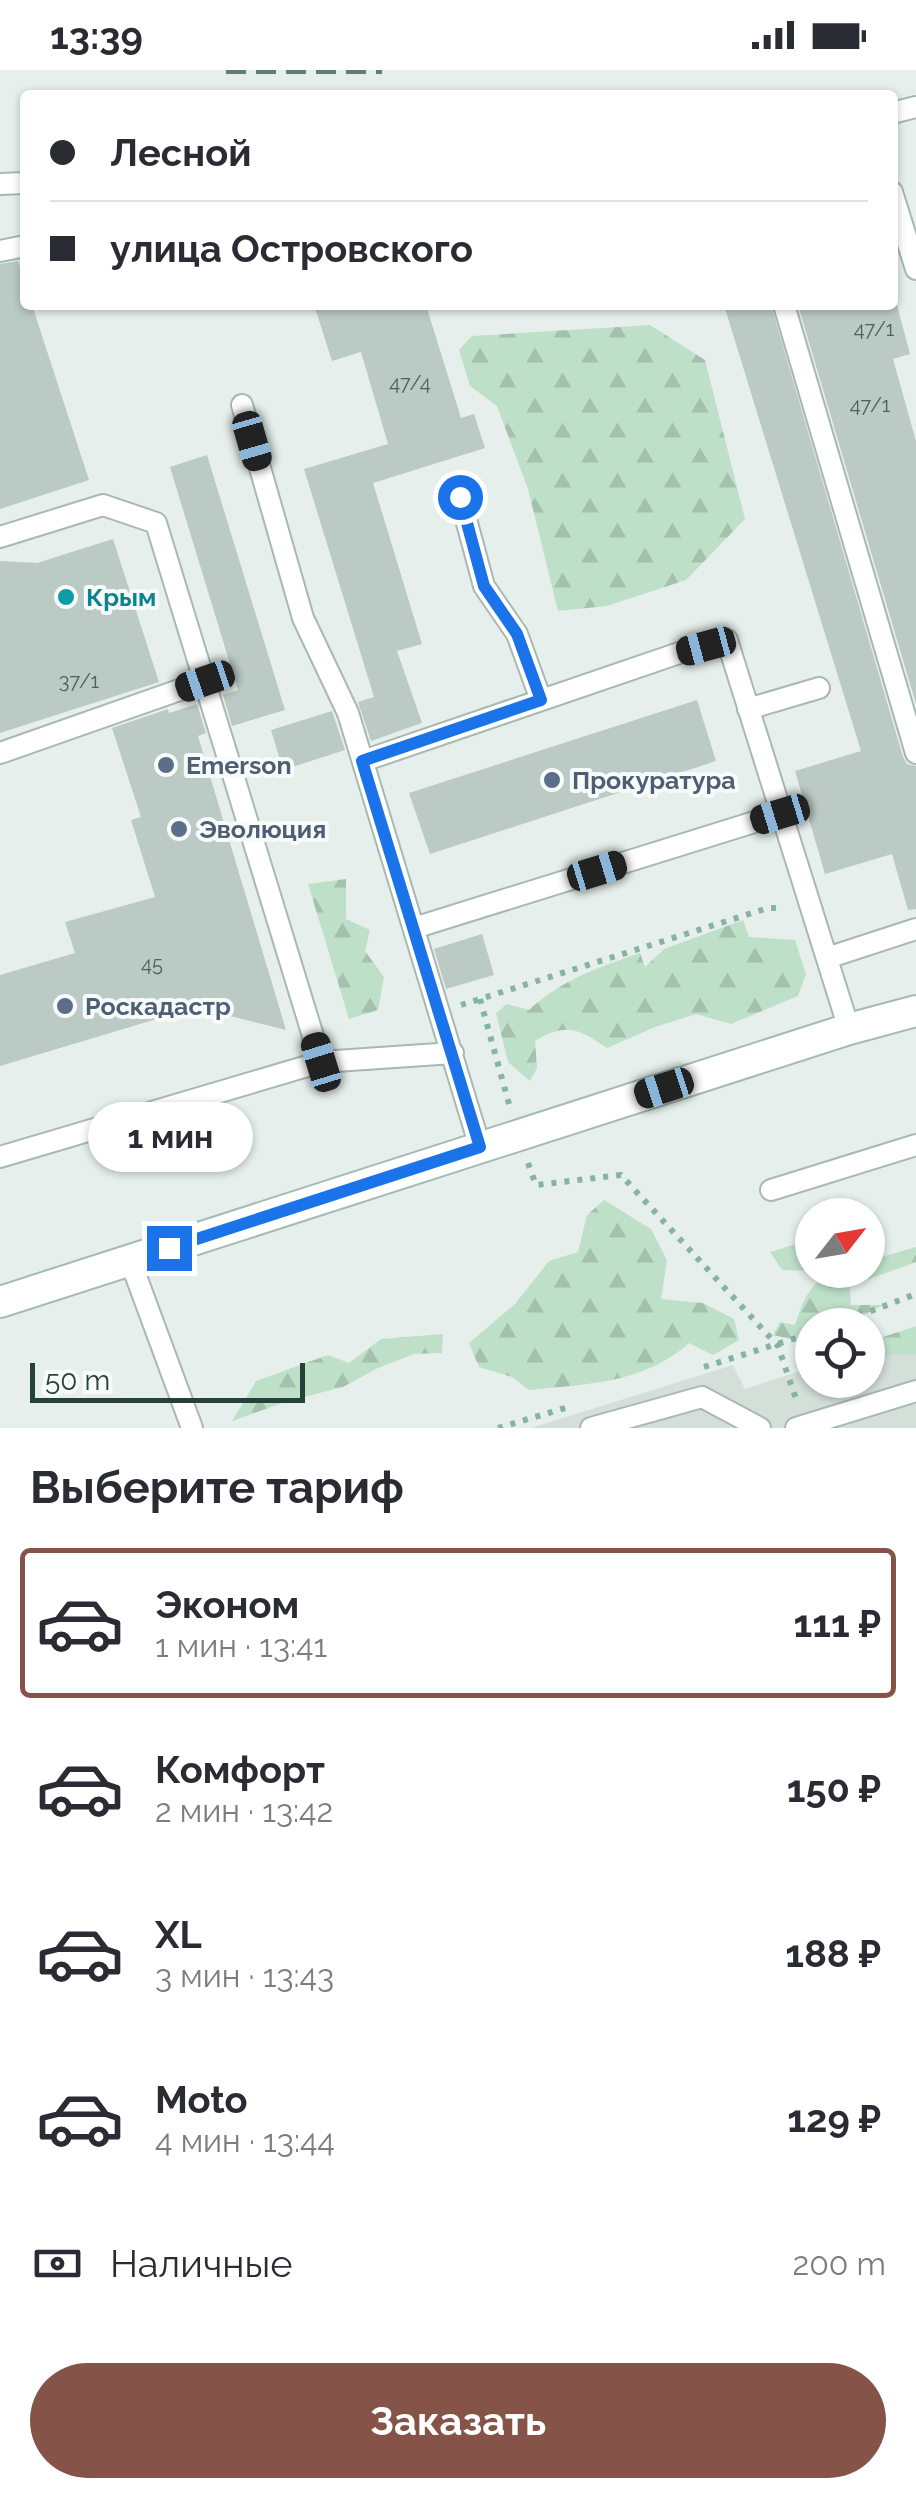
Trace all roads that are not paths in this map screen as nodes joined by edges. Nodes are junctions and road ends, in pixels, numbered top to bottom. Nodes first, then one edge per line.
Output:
1 (898, 211) edge
2 (916, 269) edge
3 (785, 310) edge
4 (242, 405) dead end
5 (460, 497) dead end
6 (0, 536) edge
7 (205, 681) junction
8 (819, 688) dead end
9 (541, 700) junction
10 (748, 709) junction
11 (0, 753) edge
12 (916, 753) edge
13 (362, 761) junction
14 (780, 814) junction
15 (414, 928) junction
16 (916, 929) edge
17 (827, 958) junction
18 (916, 1011) edge
19 (848, 1029) junction
20 (453, 1053) junction
21 (321, 1062) junction
22 (916, 1145) edge
23 (480, 1147) junction
24 (0, 1157) edge
25 (771, 1190) dead end
26 (130, 1260) junction
27 (0, 1302) edge
28 (916, 1391) edge
29 (800, 1427) edge
30 (192, 1428) edge
31 (590, 1428) edge
32 (760, 1428) edge

1 - 2 lane
3 - 12 lane
4 - 13 lane
5 - 9 lane
6 - 7 lane
7 - 11 lane
7 - 21 lane
8 - 10 lane
9 - 10 lane
9 - 13 lane
10 - 14 lane
13 - 15 lane
14 - 15 lane
14 - 17 lane
15 - 20 lane
16 - 17 lane
17 - 19 lane
18 - 19 main road
19 - 23 main road
20 - 21 lane
20 - 23 lane
21 - 24 lane
22 - 25 lane
23 - 26 main road
26 - 27 main road
26 - 30 lane
28 - 29 lane
31 - 32 lane

